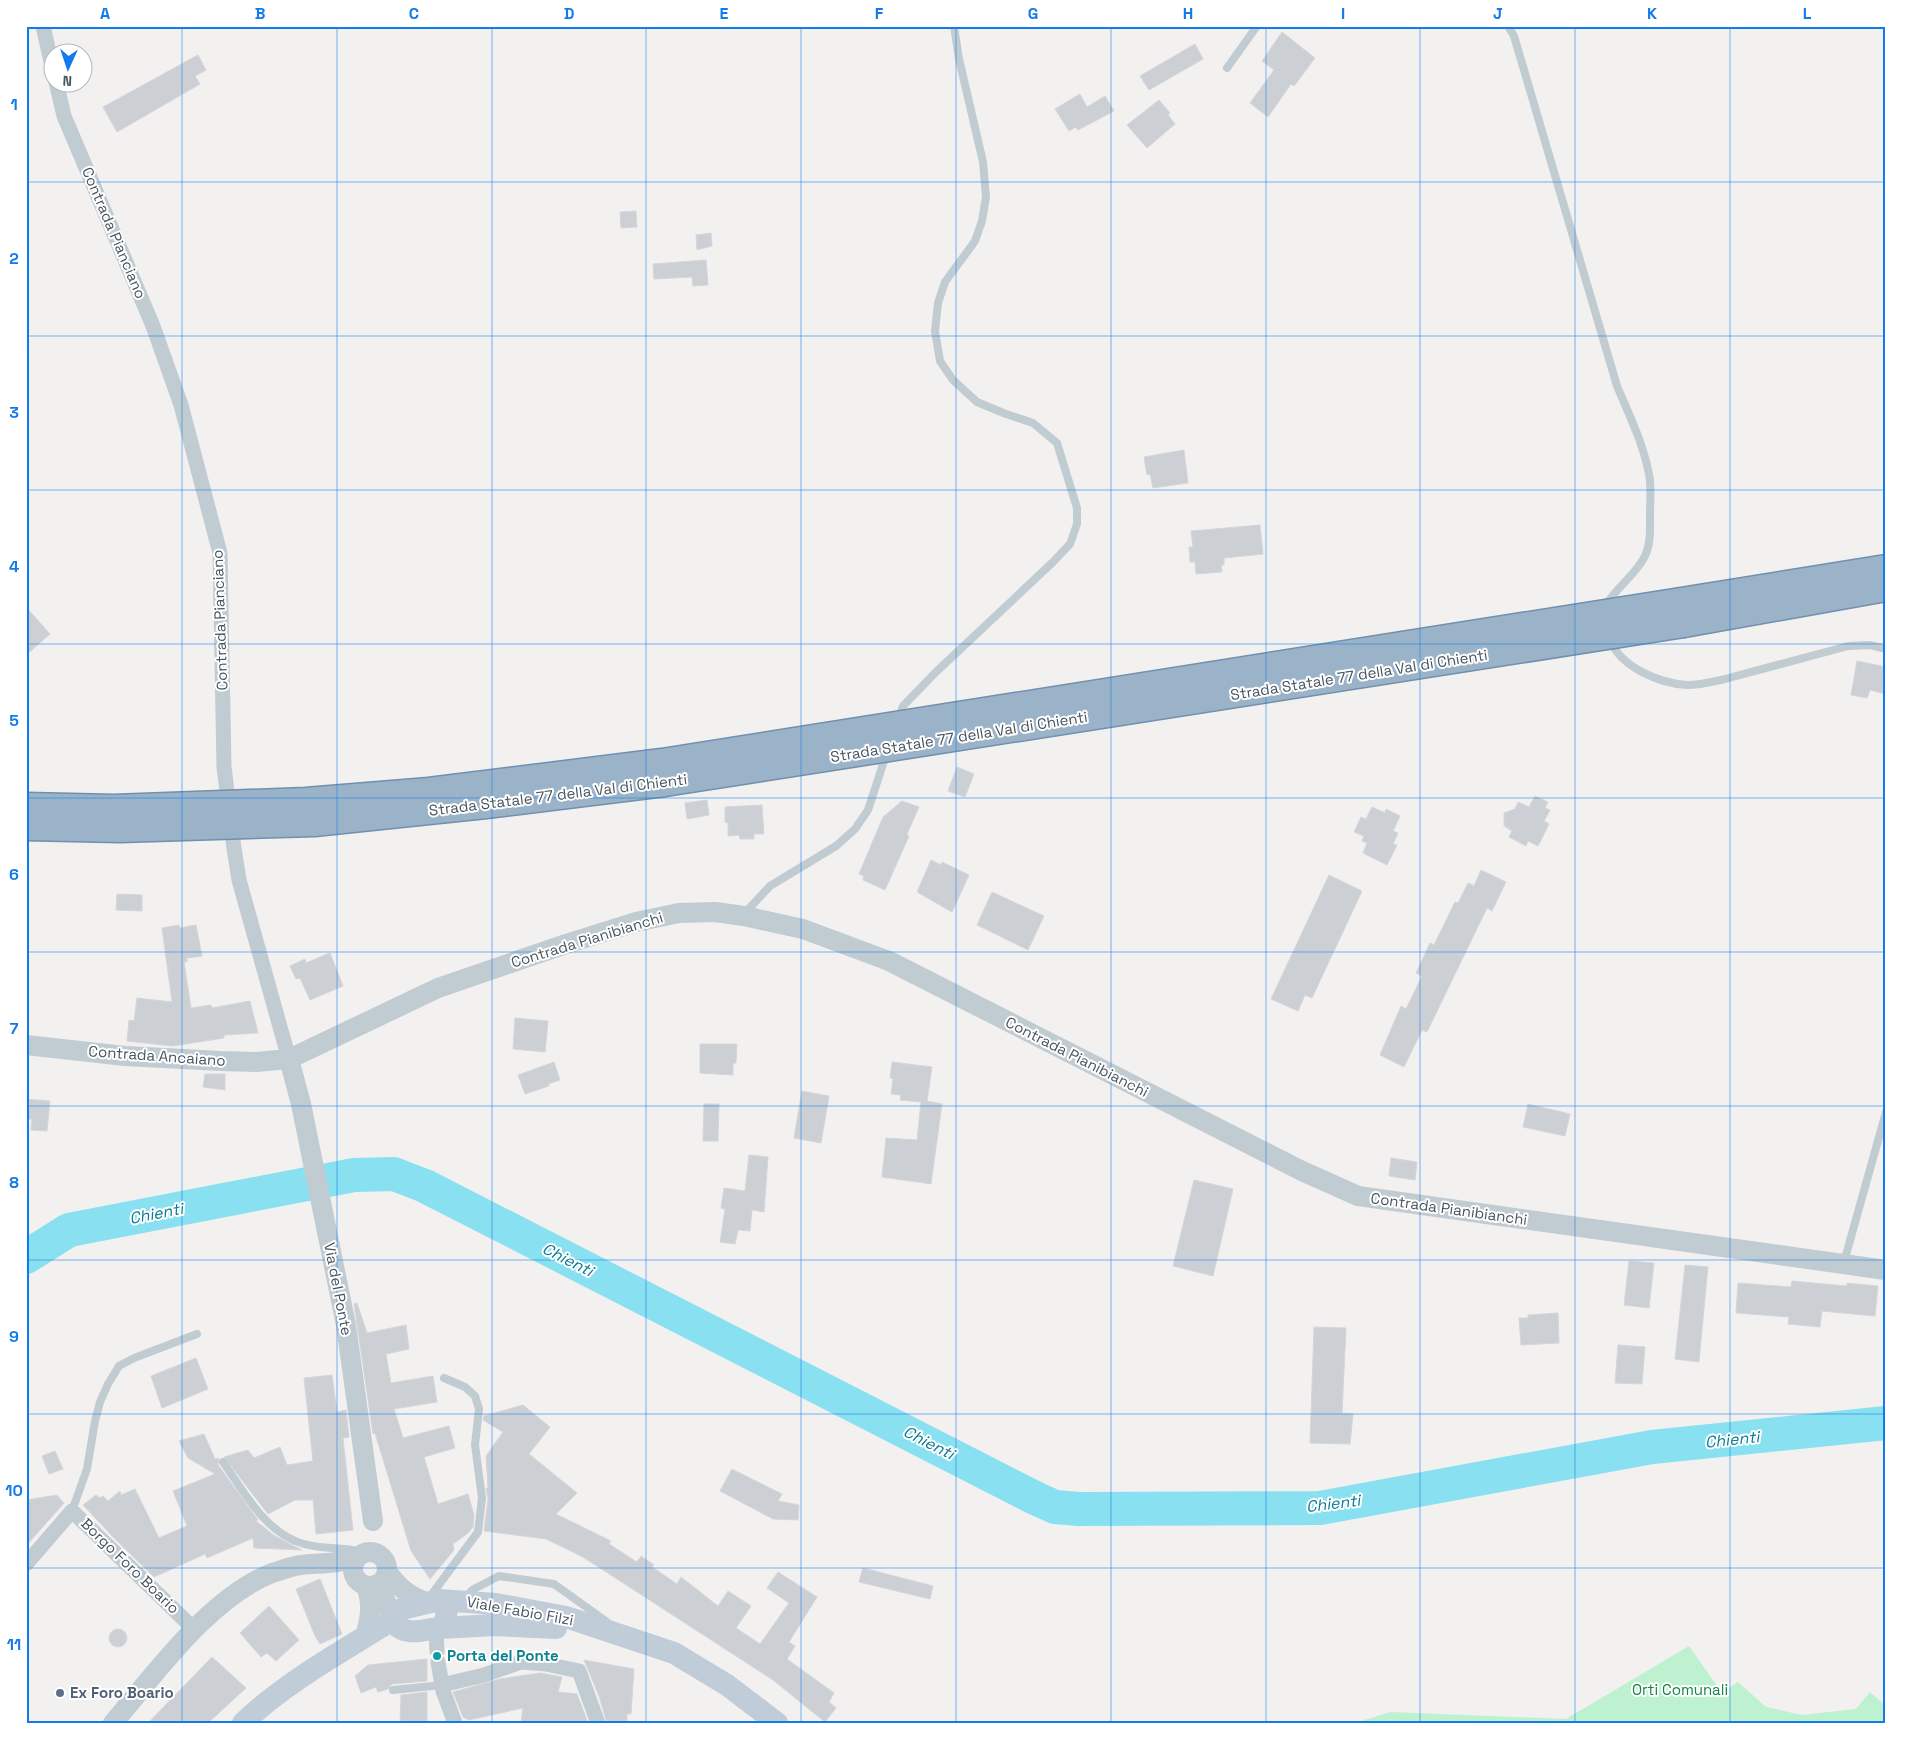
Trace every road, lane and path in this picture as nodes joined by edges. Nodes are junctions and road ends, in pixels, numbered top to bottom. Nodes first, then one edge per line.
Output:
1 (43, 26) edge
2 (954, 26) edge
3 (1258, 26) edge
4 (1508, 26) edge
5 (47, 42) edge
6 (1227, 68) dead end
7 (58, 92) edge
8 (1886, 568) edge
9 (1886, 588) edge
10 (1683, 613) junction
11 (1604, 619) dead end
12 (1604, 628) dead end
13 (1886, 649) edge
14 (26, 806) edge
15 (26, 827) edge
16 (744, 916) junction
17 (26, 1045) edge
18 (289, 1059) junction
19 (1886, 1112) edge
20 (1843, 1264) junction
21 (1886, 1270) edge
22 (197, 1334) dead end
23 (444, 1378) dead end
24 (223, 1462) dead end
25 (72, 1511) junction
26 (26, 1564) edge
27 (368, 1567) junction
28 (433, 1601) junction
29 (463, 1601) junction
30 (394, 1619) junction
31 (438, 1628) junction
32 (194, 1629) junction
33 (365, 1637) junction
34 (629, 1638) junction
35 (442, 1684) junction
36 (393, 1690) dead end
37 (448, 1706) junction
38 (113, 1723) edge
39 (243, 1723) edge
40 (439, 1723) edge
41 (455, 1723) edge
42 (598, 1723) edge
43 (777, 1723) edge

1 - 5 street
2 - 16 lane
3 - 6 lane
4 - 11 lane
7 - 18 street, Contrada Pianciano
8 - 10 highway, Strada Statale 77 della Val di Chienti
9 - 10 highway, Strada Statale 77 della Val di Chienti
10 - 14 highway, Strada Statale 77 della Val di Chienti, bridge
10 - 15 highway, Strada Statale 77 della Val di Chienti, bridge
12 - 13 lane
16 - 18 street, Contrada Pianibianchi
16 - 20 street, Contrada Pianibianchi
17 - 18 street, Contrada Ancaiano
18 - 27 street, Via del Ponte
19 - 20 lane
20 - 21 street, Contrada Pianibianchi
22 - 25 lane
23 - 28 lane
24 - 27 lane
25 - 26 street, Borgo Foro Boario
25 - 32 street, Borgo Foro Boario
27 - 28 street
27 - 30 street, Via del Ponte
27 - 32 street
27 - 33 street, Via del Ponte
28 - 29 main road, Viale Fabio Filzi
28 - 30 main road, Viale Fabio Filzi
28 - 31 main road
29 - 34 main road, Viale Fabio Filzi
29 - 34 lane
30 - 31 main road, Viale Fabio Filzi
30 - 33 main road, Viale Fabio Filzi
31 - 34 main road, Viale Fabio Filzi
31 - 35 street
32 - 38 street
33 - 39 main road, Viale Fabio Filzi
34 - 43 main road, Viale Fabio Filzi
35 - 36 lane
35 - 37 street
35 - 42 street
37 - 40 street
37 - 41 street

